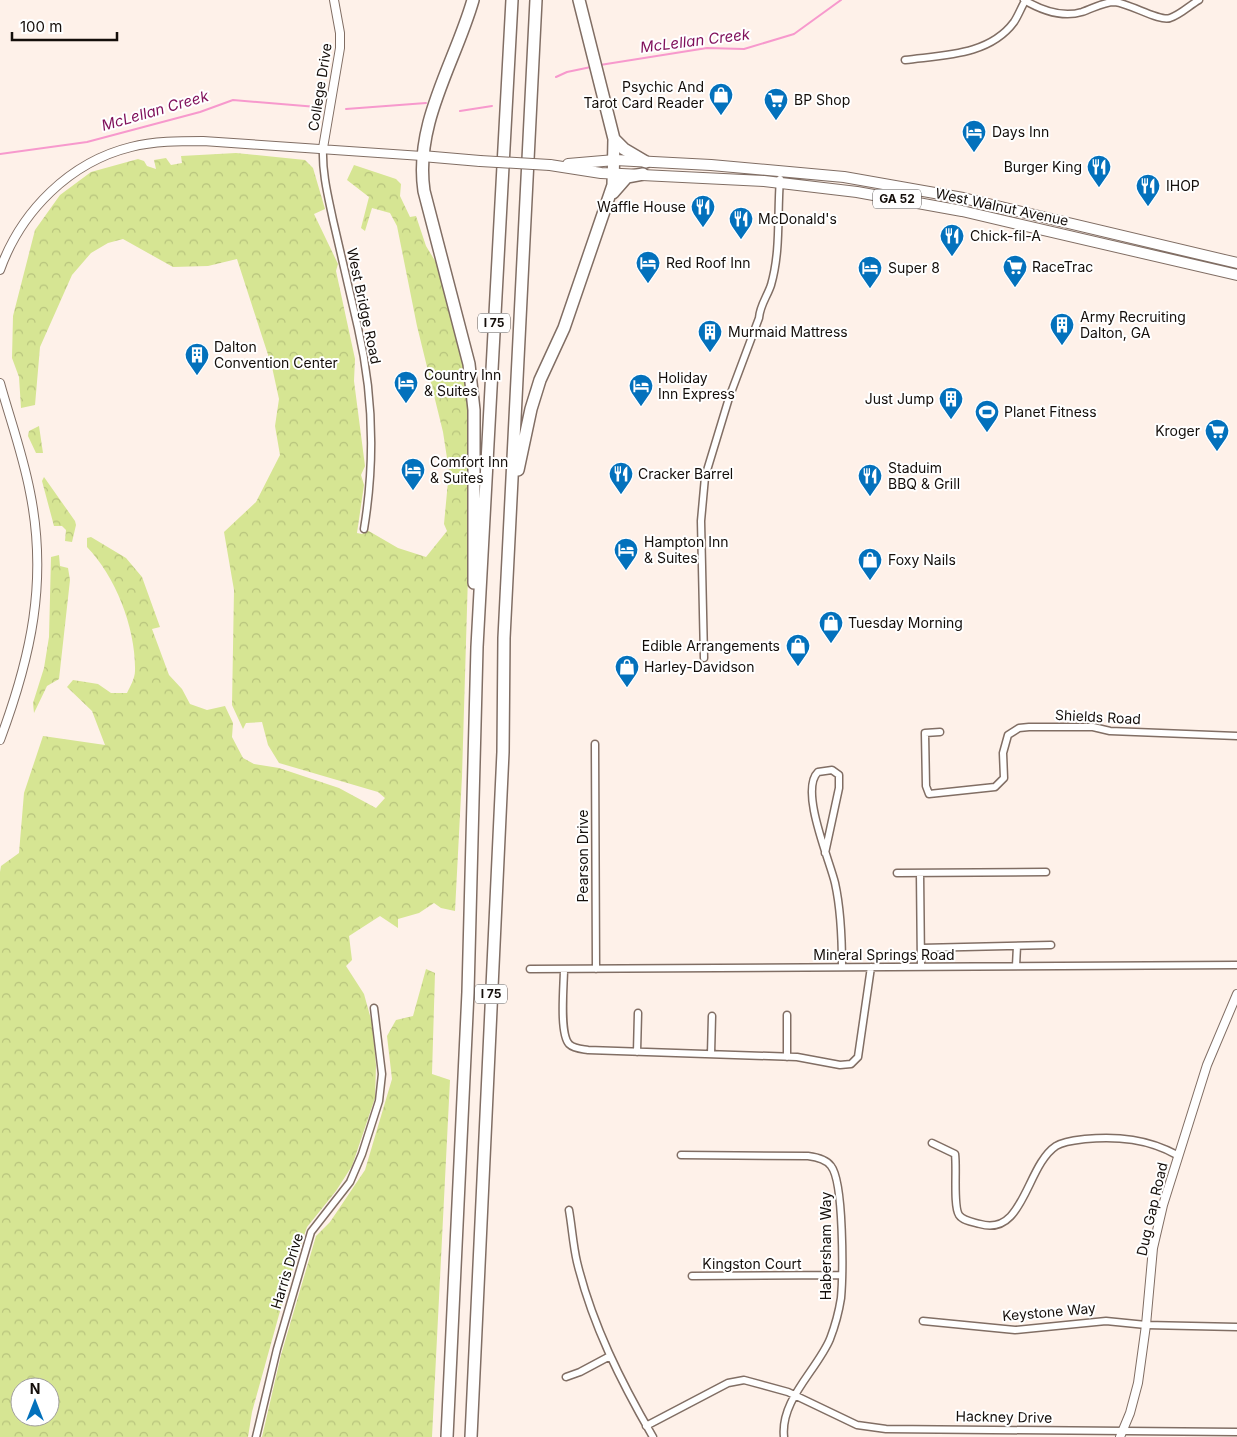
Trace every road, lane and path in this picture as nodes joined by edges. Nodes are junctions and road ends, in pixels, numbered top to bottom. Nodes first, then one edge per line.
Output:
1 (334, 0) edge
2 (473, 0) edge
3 (512, 0) edge
4 (536, 0) edge
5 (579, 0) edge
6 (1024, 0) edge
7 (1199, 0) edge
8 (905, 60) dead end
9 (614, 139) junction
10 (323, 148) junction
11 (422, 156) junction
12 (615, 160) junction
13 (646, 162) junction
14 (550, 165) junction
15 (780, 171) junction
16 (614, 173) junction
17 (643, 174) junction
18 (779, 183) junction
19 (611, 196) junction
20 (984, 202) junction
21 (983, 215) junction
22 (1237, 263) edge
23 (0, 270) edge
24 (1237, 275) edge
25 (0, 383) edge
26 (511, 488) junction
27 (364, 528) dead end
28 (477, 647) junction
29 (704, 658) dead end
30 (940, 732) dead end
31 (1237, 736) edge
32 (0, 740) edge
33 (595, 744) dead end
34 (825, 853) junction
35 (920, 872) junction
36 (1046, 872) dead end
37 (897, 873) dead end
38 (1051, 945) dead end
39 (1017, 946) junction
40 (921, 948) junction
41 (1237, 965) edge
42 (1016, 966) junction
43 (842, 967) junction
44 (871, 967) junction
45 (921, 967) junction
46 (530, 969) dead end
47 (564, 969) junction
48 (596, 969) junction
49 (1237, 994) edge
50 (374, 1008) dead end
51 (638, 1012) dead end
52 (787, 1015) dead end
53 (712, 1016) dead end
54 (637, 1052) junction
55 (711, 1054) junction
56 (786, 1057) junction
57 (932, 1143) dead end
58 (680, 1155) dead end
59 (1178, 1155) junction
60 (569, 1210) dead end
61 (841, 1275) junction
62 (692, 1276) dead end
63 (923, 1321) dead end
64 (1146, 1325) junction
65 (1237, 1327) edge
66 (610, 1356) junction
67 (566, 1377) dead end
68 (796, 1396) junction
69 (646, 1426) junction
70 (1237, 1432) edge
71 (1121, 1434) edge
72 (256, 1437) edge
73 (446, 1437) edge
74 (470, 1437) edge
75 (653, 1437) edge
76 (784, 1437) edge

1 - 10 street, College Drive
2 - 11 highway
3 - 28 highway, I 75
4 - 26 highway, I 75
5 - 9 highway
6 - 7 street
6 - 8 street
9 - 12 highway
9 - 13 highway
10 - 11 street
10 - 23 street
10 - 27 street, West Bridge Road
11 - 14 main road, West Walnut Avenue / GA 52, bridge
11 - 28 highway
12 - 13 main road, West Walnut Avenue / GA 52
12 - 14 main road, West Walnut Avenue / GA 52
12 - 16 highway
13 - 15 main road, West Walnut Avenue / GA 52
14 - 16 main road, West Walnut Avenue / GA 52
15 - 18 street
15 - 20 main road, West Walnut Avenue / GA 52
16 - 17 main road, West Walnut Avenue / GA 52
16 - 19 highway
17 - 18 main road, West Walnut Avenue / GA 52
17 - 19 highway
18 - 21 main road, West Walnut Avenue / GA 52
18 - 29 street
19 - 26 highway
20 - 21 street
20 - 22 main road, West Walnut Avenue / GA 52
21 - 24 main road, West Walnut Avenue / GA 52
25 - 32 street
26 - 74 highway, I 75
28 - 73 highway, I 75
30 - 31 street, Shields Road
33 - 48 street, Pearson Drive
34 - 34 street
34 - 43 street
35 - 36 street
35 - 37 street
35 - 40 street
38 - 39 street
39 - 40 street
39 - 42 street
40 - 45 street
41 - 42 street, Mineral Springs Road
42 - 45 street, Mineral Springs Road
43 - 44 street, Mineral Springs Road
43 - 48 street, Mineral Springs Road
44 - 45 street, Mineral Springs Road
44 - 56 street
46 - 47 street, Mineral Springs Road
47 - 48 street, Mineral Springs Road
47 - 54 street
49 - 59 street, Dug Gap Road
50 - 72 street, Harris Drive
51 - 54 street
52 - 56 street
53 - 55 street
54 - 55 street
55 - 56 street
57 - 59 street
58 - 61 street, Habersham Way
59 - 64 street, Dug Gap Road
60 - 66 street
61 - 62 street, Kingston Court
61 - 68 street, Habersham Way
63 - 64 street, Keystone Way
64 - 65 street, Keystone Way
64 - 71 street, Dug Gap Road
66 - 67 street
66 - 69 street
68 - 69 street, Hackney Drive
68 - 71 street, Hackney Drive
68 - 76 street, Habersham Way
69 - 75 street
70 - 71 street, Hackney Drive

